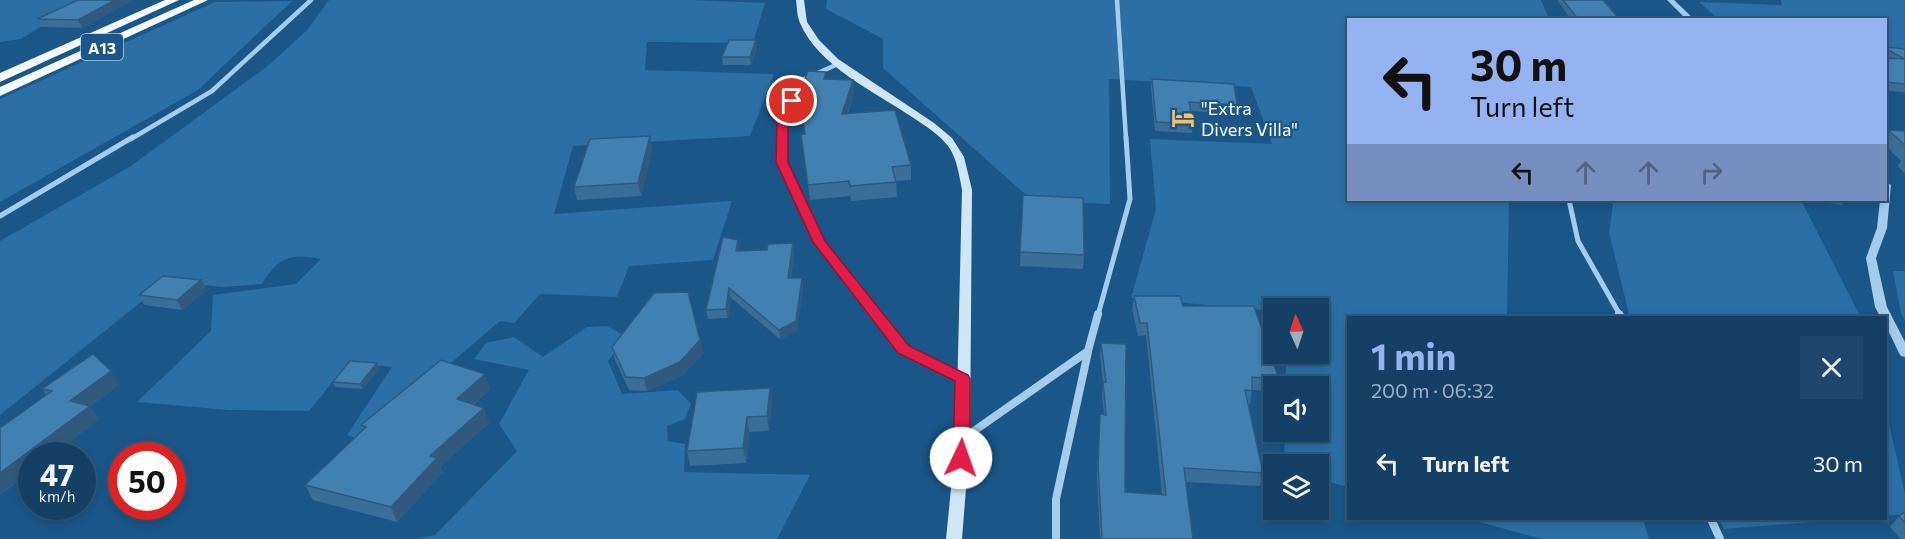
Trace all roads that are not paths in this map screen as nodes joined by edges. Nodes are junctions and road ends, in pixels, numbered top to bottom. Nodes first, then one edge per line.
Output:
1 (174, 0) edge
2 (203, 0) edge
3 (311, 0) edge
4 (800, 0) edge
5 (1117, 0) edge
6 (1670, 0) edge
7 (1690, 18) edge
8 (838, 64) junction
9 (0, 78) edge
10 (0, 92) edge
11 (1569, 201) edge
12 (1885, 201) edge
13 (0, 216) edge
14 (1621, 316) edge
15 (1886, 316) edge
16 (1887, 318) edge
17 (1088, 351) junction
18 (1905, 353) edge
19 (963, 379) junction
20 (963, 438) junction
21 (1711, 520) edge
22 (954, 539) edge
23 (1056, 539) edge
24 (1720, 539) edge

1 - 9 highway, A13
2 - 10 highway, A13
3 - 13 street
4 - 8 main road
5 - 17 street
6 - 7 street
8 - 19 main road
8 - 19 street
11 - 14 street
12 - 15 street
16 - 18 street
17 - 20 street
17 - 23 street
19 - 20 main road
20 - 22 main road
21 - 24 street

